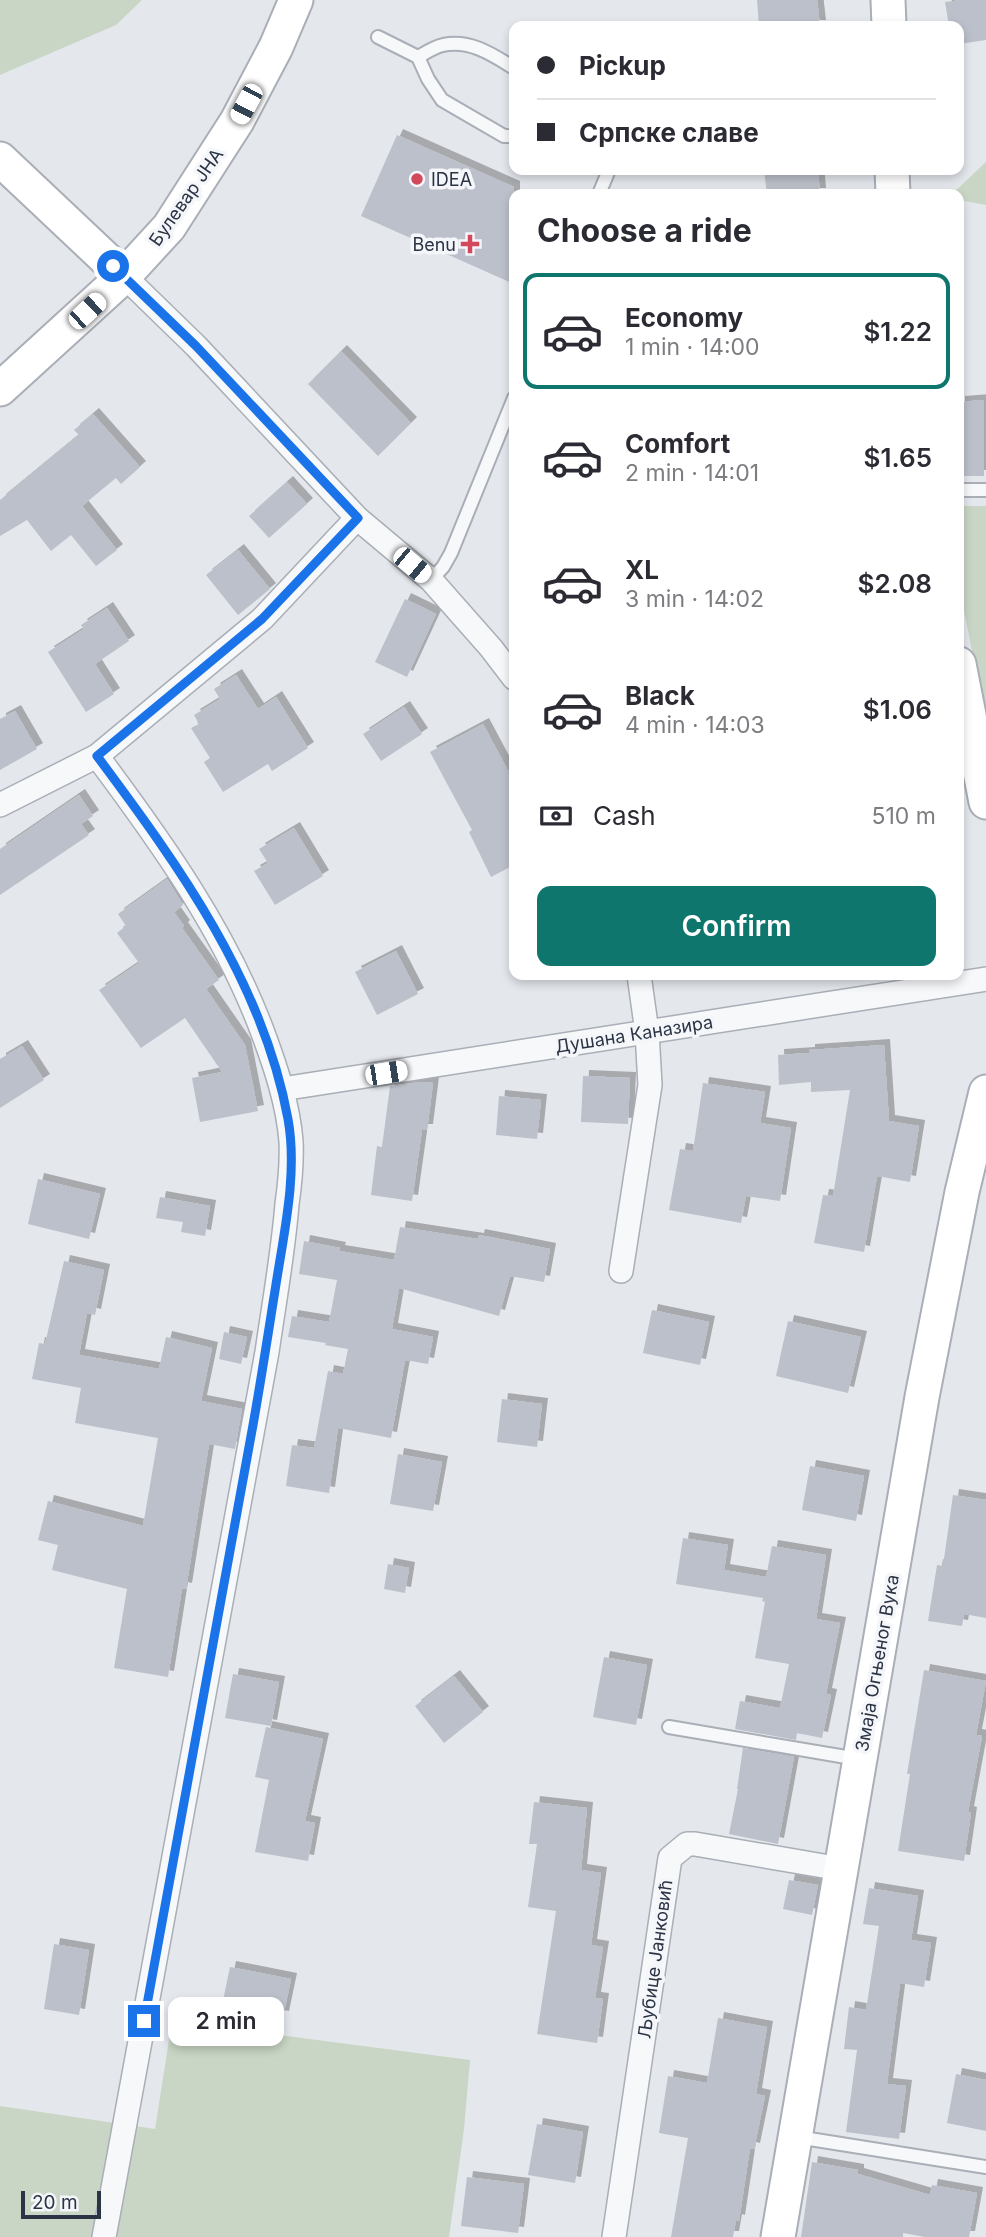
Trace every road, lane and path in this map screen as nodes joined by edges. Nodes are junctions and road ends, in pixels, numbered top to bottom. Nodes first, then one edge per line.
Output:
1 (296, 0) edge
2 (888, 0) edge
3 (889, 21) edge
4 (378, 37) dead end
5 (418, 57) junction
6 (509, 65) edge
7 (509, 136) edge
8 (0, 159) edge
9 (124, 276) junction
10 (0, 389) edge
11 (509, 410) edge
12 (964, 490) edge
13 (986, 490) edge
14 (358, 518) junction
15 (431, 580) junction
16 (509, 671) edge
17 (964, 690) edge
18 (97, 756) junction
19 (986, 802) edge
20 (0, 805) edge
21 (986, 979) edge
22 (640, 980) edge
23 (647, 1032) junction
24 (282, 1089) junction
25 (986, 1092) edge
26 (621, 1271) dead end
27 (669, 1727) dead end
28 (861, 1759) junction
29 (841, 1868) junction
30 (796, 2137) junction
31 (986, 2167) edge
32 (104, 2237) edge
33 (614, 2237) edge
34 (778, 2237) edge

1 - 9 street, Булевар ЈНА
2 - 3 street
4 - 5 lane
5 - 6 lane
5 - 7 lane
8 - 9 street
9 - 10 street, Булевар ЈНА
9 - 14 street
11 - 15 lane
12 - 13 lane
14 - 15 street
14 - 18 street
15 - 16 street
17 - 19 street
18 - 20 street
18 - 24 street
21 - 23 street, Душана Каназира
22 - 23 street
23 - 24 street, Душана Каназира
23 - 26 street
24 - 32 street
25 - 28 street, Змаја Огњеног Вука
27 - 28 lane
28 - 29 street, Змаја Огњеног Вука
29 - 30 street, Змаја Огњеног Вука
29 - 33 street, Љубице Јанковић
30 - 31 lane
30 - 34 street, Змаја Огњеног Вука

